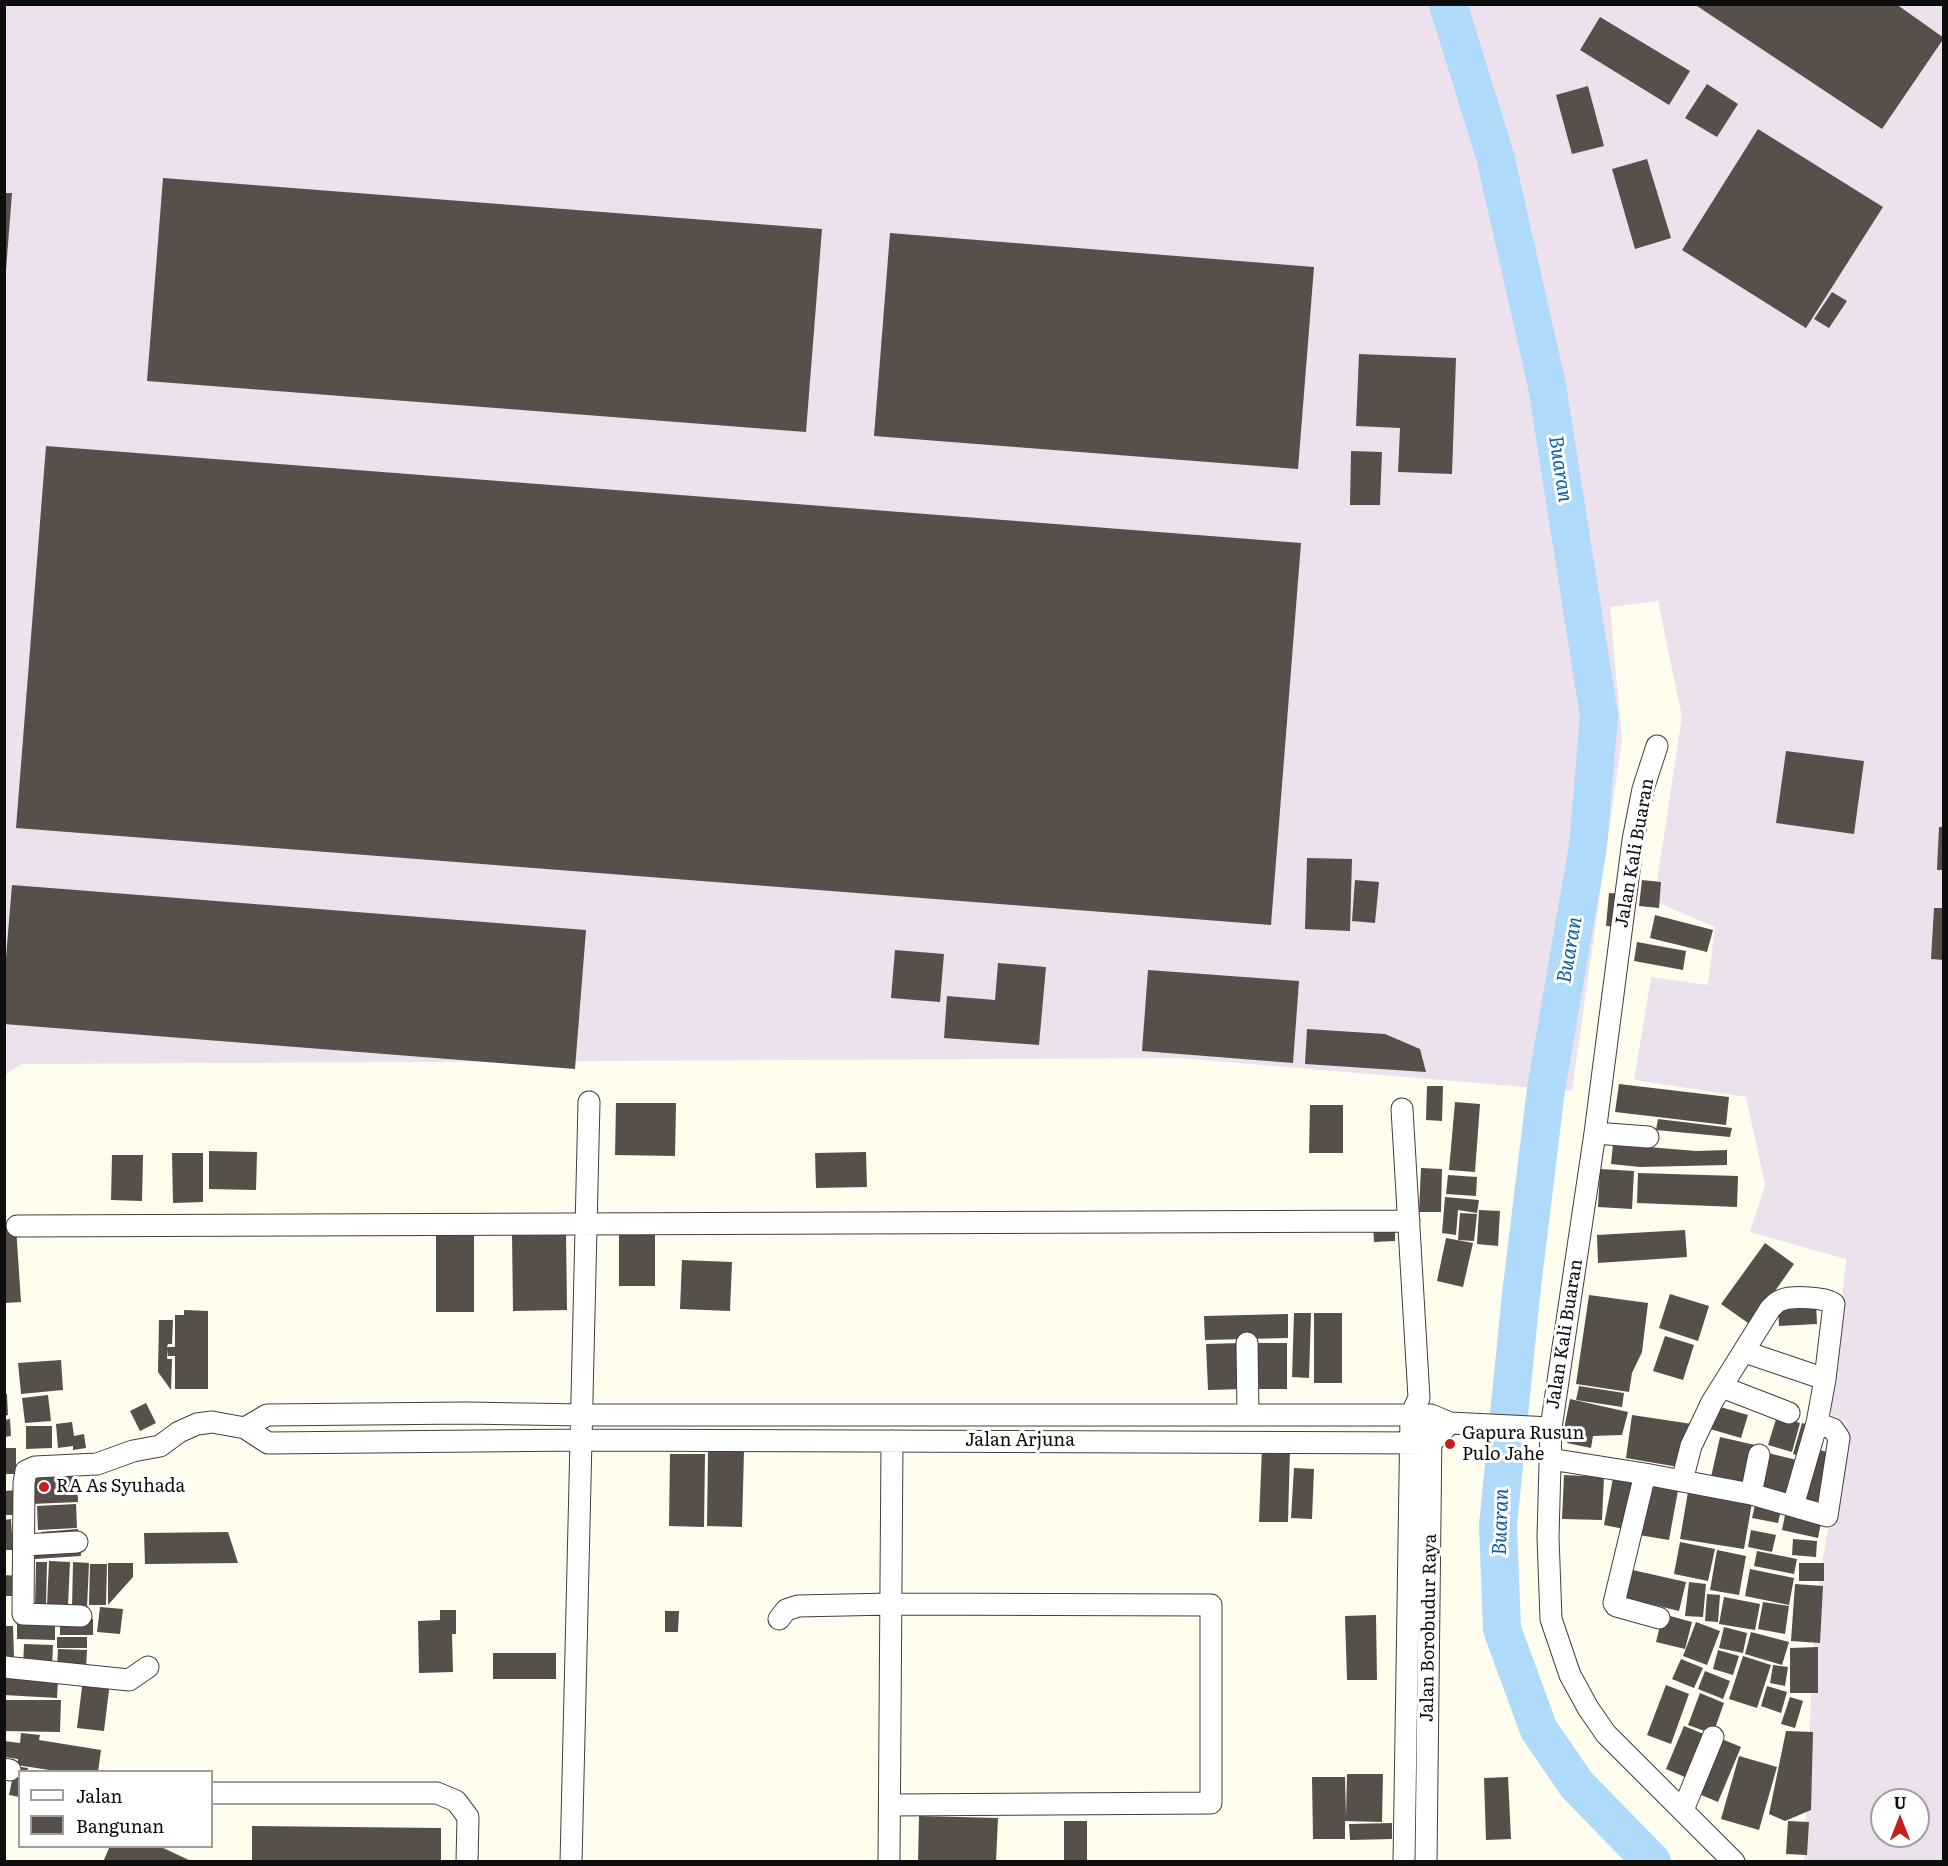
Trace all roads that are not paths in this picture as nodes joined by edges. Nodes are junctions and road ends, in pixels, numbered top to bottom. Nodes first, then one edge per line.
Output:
1 (1656, 746) dead end
2 (589, 1102) dead end
3 (1402, 1109) dead end
4 (1595, 1133) junction
5 (1648, 1137) dead end
6 (1409, 1221) junction
7 (587, 1224) junction
8 (17, 1226) dead end
9 (1247, 1343) dead end
10 (1745, 1352) junction
11 (1826, 1379) junction
12 (1722, 1387) junction
13 (466, 1413) junction
14 (1789, 1413) dead end
15 (582, 1415) junction
16 (768, 1415) junction
17 (930, 1415) junction
18 (1053, 1415) junction
19 (1147, 1415) junction
20 (1248, 1415) junction
21 (1435, 1415) junction
22 (1817, 1423) junction
23 (1546, 1427) junction
24 (245, 1428) junction
25 (583, 1440) junction
26 (767, 1440) junction
27 (892, 1441) junction
28 (930, 1441) junction
29 (467, 1442) junction
30 (1054, 1442) junction
31 (1146, 1442) junction
32 (1421, 1442) junction
33 (1759, 1455) dead end
34 (1550, 1459) junction
35 (1645, 1474) junction
36 (1682, 1481) junction
37 (1750, 1494) junction
38 (1793, 1506) junction
39 (77, 1542) dead end
40 (25, 1545) junction
41 (891, 1604) junction
42 (81, 1616) dead end
43 (1659, 1618) dead end
44 (779, 1619) dead end
45 (4, 1667) edge
46 (148, 1667) dead end
47 (1418, 1680) junction
48 (1713, 1737) dead end
49 (213, 1793) edge
50 (890, 1805) junction
51 (1683, 1810) junction
52 (1405, 1840) junction
53 (1426, 1840) junction
54 (467, 1862) edge
55 (571, 1862) edge
56 (889, 1862) edge
57 (1404, 1862) edge
58 (1426, 1862) edge
59 (1734, 1862) edge

1 - 4 street, Jalan Kali Buaran
2 - 7 street
3 - 6 street, Jalan Borobudur Raya
4 - 5 street
4 - 23 street, Jalan Kali Buaran
6 - 7 street
6 - 21 street, Jalan Borobudur Raya
7 - 8 street
7 - 15 street
9 - 20 street
10 - 11 street
10 - 11 street
10 - 12 street
11 - 22 street
12 - 14 street
12 - 36 street
13 - 15 street, Jalan Arjuna
13 - 24 street, Jalan Arjuna
13 - 29 street
15 - 16 street, Jalan Arjuna
15 - 25 street
16 - 17 street, Jalan Arjuna
16 - 26 street
17 - 18 street, Jalan Arjuna
17 - 28 street
18 - 19 street, Jalan Arjuna
18 - 30 street
19 - 20 street, Jalan Arjuna
19 - 31 street
20 - 21 street, Jalan Arjuna
21 - 23 street, Jalan Arjuna
21 - 32 street
21 - 32 street, Jalan Borobudur Raya
22 - 38 street
22 - 38 street
23 - 34 street, Jalan Kali Buaran
24 - 29 street, Jalan Arjuna
24 - 40 street
25 - 26 street, Jalan Arjuna
25 - 29 street, Jalan Arjuna
25 - 55 street
26 - 27 street, Jalan Arjuna
27 - 28 street, Jalan Arjuna
27 - 41 street
28 - 30 street, Jalan Arjuna
30 - 31 street, Jalan Arjuna
31 - 32 street, Jalan Arjuna
32 - 47 street, Jalan Borobudur Raya
33 - 37 street
34 - 35 street
34 - 51 street, Jalan Kali Buaran
35 - 36 street
35 - 43 street
36 - 37 street
37 - 38 street
39 - 40 street
40 - 42 street
41 - 44 street
41 - 50 street
41 - 50 street
45 - 46 street
47 - 52 street, Jalan Borobudur Raya
47 - 53 street, Jalan Borobudur Raya
48 - 51 street
49 - 54 street
50 - 56 street
51 - 59 street, Jalan Kali Buaran
52 - 53 street
52 - 57 street, Jalan Borobudur Raya
53 - 58 street, Jalan Borobudur Raya

